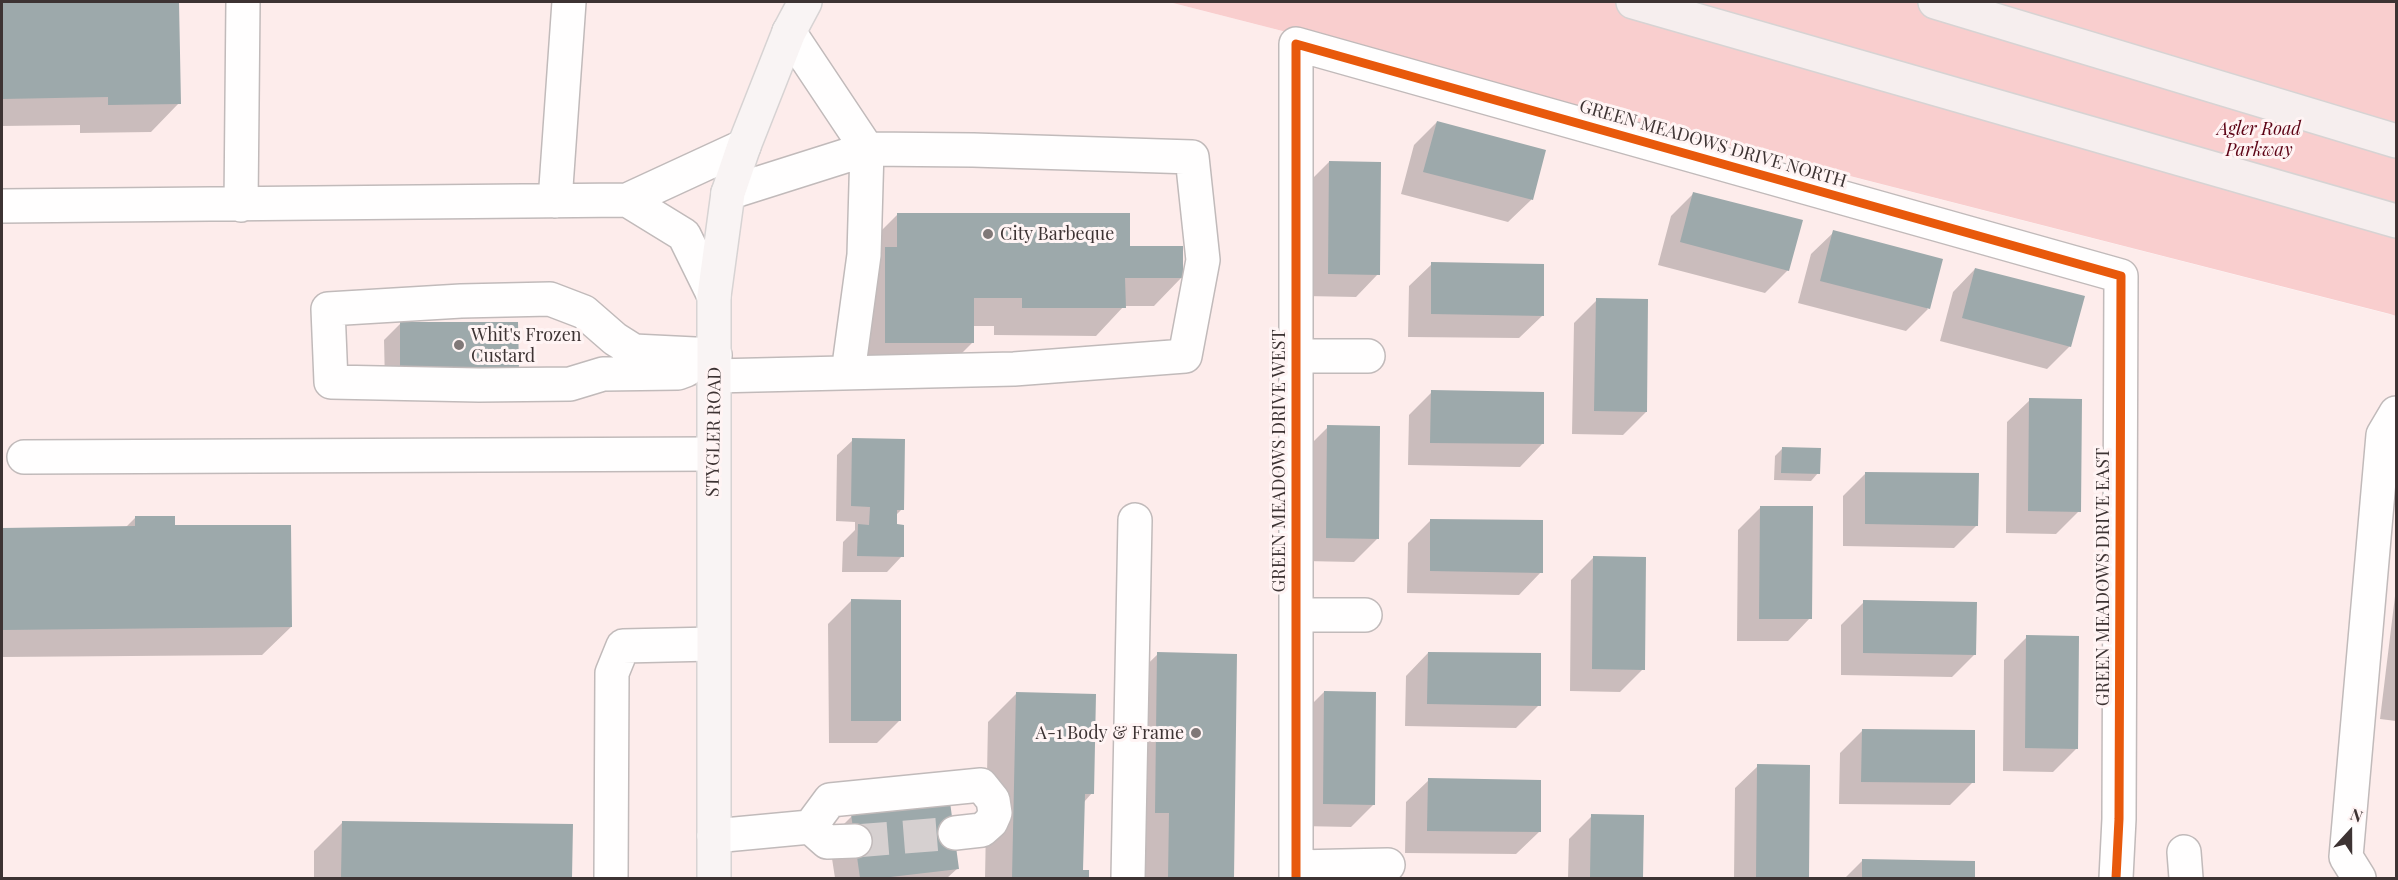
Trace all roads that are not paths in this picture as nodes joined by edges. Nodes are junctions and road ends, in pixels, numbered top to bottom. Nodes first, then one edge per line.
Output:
1 (243, 2) edge
2 (569, 2) edge
3 (805, 2) edge
4 (1633, 2) edge
5 (1935, 2) edge
6 (789, 32) junction
7 (1296, 44) joint
8 (2397, 141) edge
9 (744, 146) junction
10 (867, 149) junction
11 (728, 194) junction
12 (627, 200) junction
13 (555, 201) junction
14 (241, 205) junction
15 (2, 206) edge
16 (2397, 221) edge
17 (2121, 276) joint
18 (714, 296) junction
19 (1296, 356) junction
20 (1368, 356) dead end
21 (706, 362) junction
22 (848, 373) junction
23 (2397, 413) edge
24 (713, 454) junction
25 (24, 457) dead end
26 (1135, 520) dead end
27 (1296, 615) junction
28 (1365, 615) dead end
29 (713, 644) junction
30 (810, 827) junction
31 (955, 833) tunnel mouth
32 (714, 836) junction
33 (855, 841) tunnel mouth
34 (1388, 865) dead end
35 (1296, 873) edge
36 (611, 879) edge
37 (714, 879) edge
38 (1128, 879) edge
39 (2116, 879) edge
40 (2359, 879) edge

1 - 14 street
2 - 13 street
3 - 6 main road, STYGLER ROAD
4 - 16 highway
5 - 8 highway
6 - 9 main road, STYGLER ROAD
6 - 10 street
7 - 17 street, GREEN MEADOWS DRIVE NORTH
7 - 19 street, GREEN MEADOWS DRIVE WEST
9 - 11 main road, STYGLER ROAD
9 - 12 street
10 - 11 street
10 - 22 street
10 - 22 street
11 - 18 main road, STYGLER ROAD
12 - 13 street
12 - 18 street
13 - 14 street
14 - 15 street
17 - 39 street, GREEN MEADOWS DRIVE EAST
18 - 21 main road, STYGLER ROAD
19 - 20 street
19 - 27 street, GREEN MEADOWS DRIVE WEST
21 - 21 street
21 - 22 street
21 - 24 main road, STYGLER ROAD
23 - 40 street
24 - 25 street
24 - 29 main road, STYGLER ROAD
26 - 38 street
27 - 28 street
27 - 35 street, GREEN MEADOWS DRIVE WEST
29 - 32 main road, STYGLER ROAD
29 - 36 street
30 - 31 street
30 - 32 street
30 - 33 street
32 - 37 main road, STYGLER ROAD
34 - 35 street

